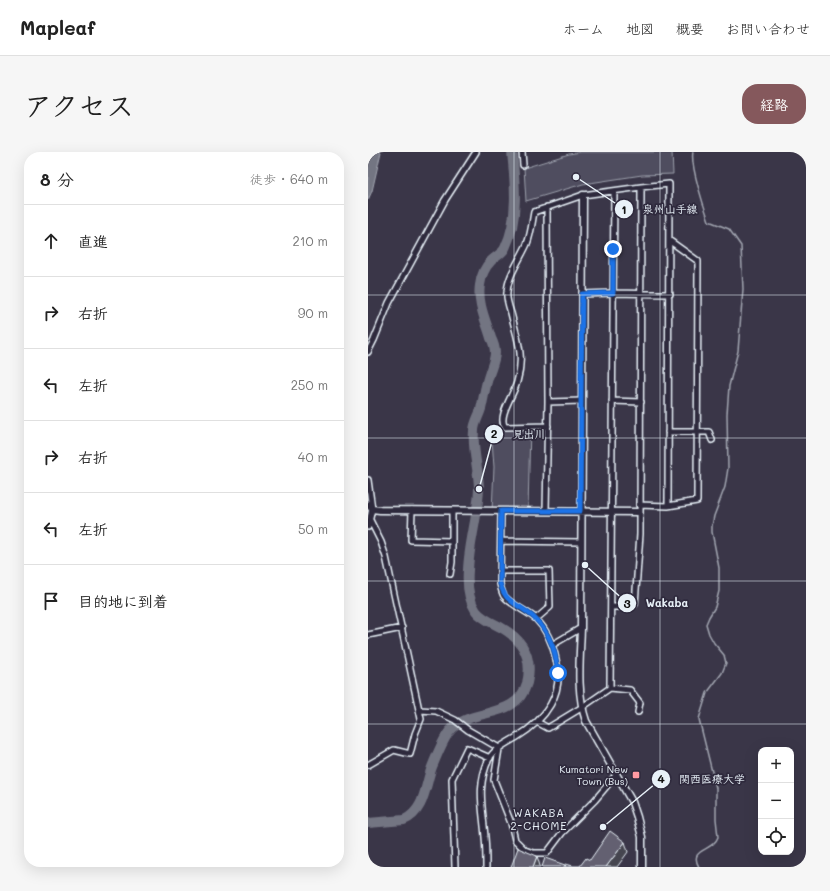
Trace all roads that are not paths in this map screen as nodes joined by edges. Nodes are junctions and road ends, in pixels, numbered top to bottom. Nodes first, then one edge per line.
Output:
1 (476, 152) edge
2 (522, 152) edge
3 (523, 166) dead end
4 (641, 187) junction
5 (614, 191) junction
6 (583, 195) junction
7 (547, 207) junction
8 (670, 241) junction
9 (613, 293) junction
10 (582, 294) junction
11 (641, 294) junction
12 (670, 294) junction
13 (368, 352) edge
14 (582, 401) junction
15 (612, 401) junction
16 (548, 402) junction
17 (641, 402) junction
18 (548, 426) junction
19 (698, 431) junction
20 (668, 432) junction
21 (712, 440) dead end
22 (368, 480) edge
23 (640, 505) junction
24 (668, 506) junction
25 (370, 507) edge
26 (412, 510) junction
27 (452, 511) junction
28 (501, 511) junction
29 (546, 511) junction
30 (580, 511) junction
31 (612, 511) junction
32 (639, 512) junction
33 (370, 520) junction
34 (368, 527) edge
35 (452, 541) junction
36 (501, 541) junction
37 (580, 542) junction
38 (500, 571) junction
39 (450, 574) dead end
40 (611, 607) junction
41 (536, 619) junction
42 (402, 628) junction
43 (581, 628) junction
44 (368, 635) edge
45 (552, 645) junction
46 (610, 688) junction
47 (581, 708) junction
48 (420, 710) junction
49 (638, 712) dead end
50 (537, 722) junction
51 (499, 748) junction
52 (490, 758) junction
53 (368, 765) edge
54 (616, 775) junction
55 (455, 867) edge
56 (486, 867) edge
57 (642, 867) edge

1 - 13 street
2 - 3 street
4 - 5 street
4 - 8 street
4 - 11 street
5 - 6 street
5 - 9 street
6 - 7 street
6 - 10 street
7 - 16 street
7 - 18 street
8 - 12 street
8 - 19 street
9 - 10 street
9 - 11 street
9 - 15 street
10 - 14 street
11 - 12 street
11 - 17 street
12 - 20 street
14 - 16 street
14 - 30 street
15 - 17 street
15 - 31 street
16 - 18 street
17 - 23 street
18 - 29 street
19 - 20 street
19 - 21 street
19 - 24 street
20 - 24 street
22 - 25 street
23 - 24 street
23 - 32 street
25 - 26 street
25 - 33 street
26 - 27 street
26 - 35 street
27 - 28 street
27 - 35 street
28 - 29 street
28 - 36 street
29 - 30 street
30 - 31 street
30 - 37 street
31 - 32 street
31 - 40 street
32 - 40 street
33 - 34 street
33 - 42 street
35 - 39 street
36 - 37 street
36 - 38 street
37 - 43 street
38 - 41 street
38 - 41 street
40 - 46 street
41 - 45 street
42 - 44 street
42 - 48 street
43 - 45 street
43 - 47 street
45 - 50 street
46 - 47 street
46 - 49 street
47 - 50 street
47 - 54 street
48 - 51 street
48 - 53 street
50 - 51 street
51 - 52 street
51 - 54 street
52 - 55 street
52 - 56 street
54 - 57 street

